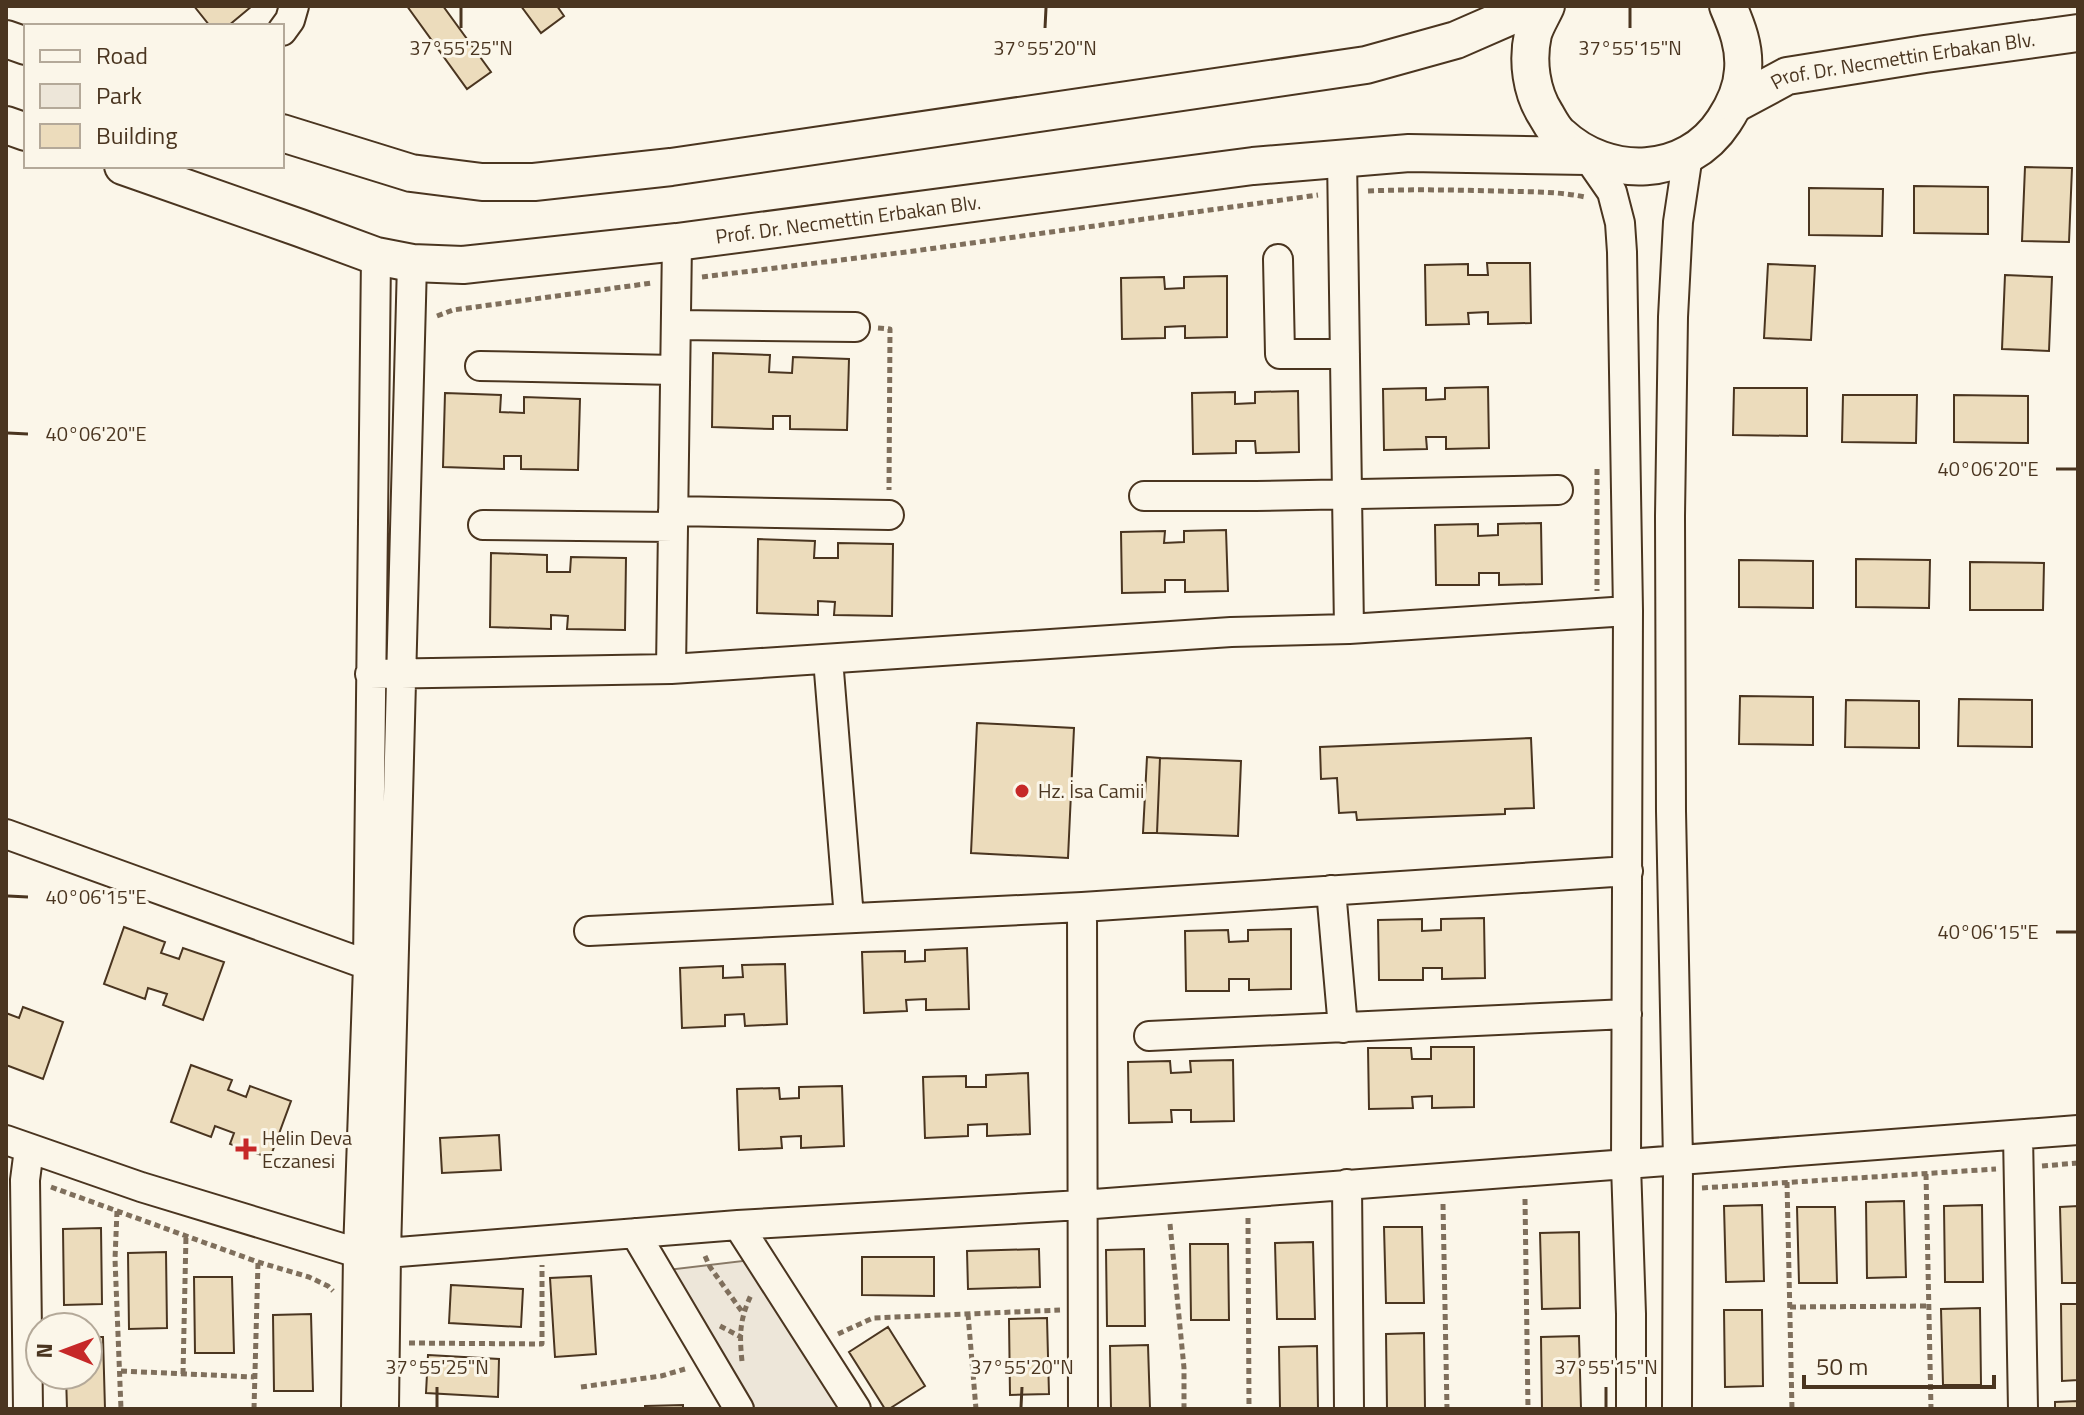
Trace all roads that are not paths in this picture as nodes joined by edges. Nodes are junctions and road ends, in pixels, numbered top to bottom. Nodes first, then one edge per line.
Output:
1 (294, 6) edge
2 (1534, 6) edge
3 (1546, 6) edge
4 (1728, 6) edge
5 (284, 28) edge
6 (2078, 33) edge
7 (1735, 104) junction
8 (284, 134) edge
9 (1688, 155) junction
10 (1587, 156) junction
11 (129, 168) edge
12 (1342, 174) junction
13 (677, 242) junction
14 (376, 256) junction
15 (1278, 259) dead end
16 (412, 263) junction
17 (676, 325) junction
18 (855, 327) road end
19 (1345, 354) junction
20 (480, 366) dead end
21 (675, 370) junction
22 (1558, 490) dead end
23 (1347, 495) junction
24 (1144, 496) dead end
25 (889, 515) road end
26 (673, 519) junction
27 (483, 525) dead end
28 (1628, 611) junction
29 (1349, 629) junction
30 (828, 659) junction
31 (671, 669) junction
32 (370, 674) junction
33 (401, 675) junction
34 (6, 834) edge
35 (1628, 871) junction
36 (1331, 890) junction
37 (1082, 907) junction
38 (849, 918) junction
39 (589, 931) dead end
40 (368, 965) junction
41 (1627, 1014) junction
42 (1343, 1028) junction
43 (1149, 1036) dead end
44 (2078, 1130) edge
45 (2018, 1135) junction
46 (18, 1144) edge
47 (1678, 1160) junction
48 (1626, 1165) junction
49 (1347, 1184) junction
50 (1081, 1205) junction
51 (738, 1225) junction
52 (635, 1233) junction
53 (358, 1253) junction
54 (386, 1253) junction
55 (28, 1409) edge
56 (356, 1409) edge
57 (384, 1409) edge
58 (739, 1409) edge
59 (856, 1409) edge
60 (1083, 1409) edge
61 (1349, 1409) edge
62 (1631, 1409) edge
63 (1677, 1409) edge
64 (2023, 1409) edge

1 - 5 street
2 - 8 main road
3 - 10 main road
4 - 7 main road
6 - 7 main road, Prof. Dr. Necmettin Erbakan Blv.
7 - 9 main road
9 - 10 main road
9 - 47 street
10 - 12 main road, Prof. Dr. Necmettin Erbakan Blv.
10 - 28 street
11 - 14 main road, Prof. Dr. Necmettin Erbakan Blv.
12 - 13 main road, Prof. Dr. Necmettin Erbakan Blv.
12 - 19 street
13 - 16 main road, Prof. Dr. Necmettin Erbakan Blv.
13 - 17 street
14 - 16 main road, Prof. Dr. Necmettin Erbakan Blv.
14 - 32 street
15 - 19 street
16 - 33 street
17 - 18 street
17 - 21 street
19 - 23 street
20 - 21 street
21 - 26 street
22 - 23 street
23 - 24 street
23 - 29 street
25 - 26 street
26 - 27 street
26 - 31 street
28 - 29 street
28 - 35 street
29 - 30 street
30 - 31 street
30 - 38 street
31 - 33 street
32 - 33 street
32 - 40 street
33 - 54 street
34 - 40 street
35 - 36 street
35 - 41 street
36 - 37 street
36 - 42 street
37 - 38 street
37 - 50 street
38 - 39 street
40 - 53 street
41 - 42 street
41 - 48 street
42 - 43 street
44 - 45 street
45 - 47 street
45 - 64 street
46 - 53 street
46 - 55 street
47 - 48 street
47 - 63 street
48 - 49 street
48 - 62 street
49 - 50 street
49 - 61 street
50 - 51 street
50 - 60 street
51 - 52 street
51 - 59 street
52 - 54 street
52 - 58 street
53 - 54 street
53 - 56 street
54 - 57 street

